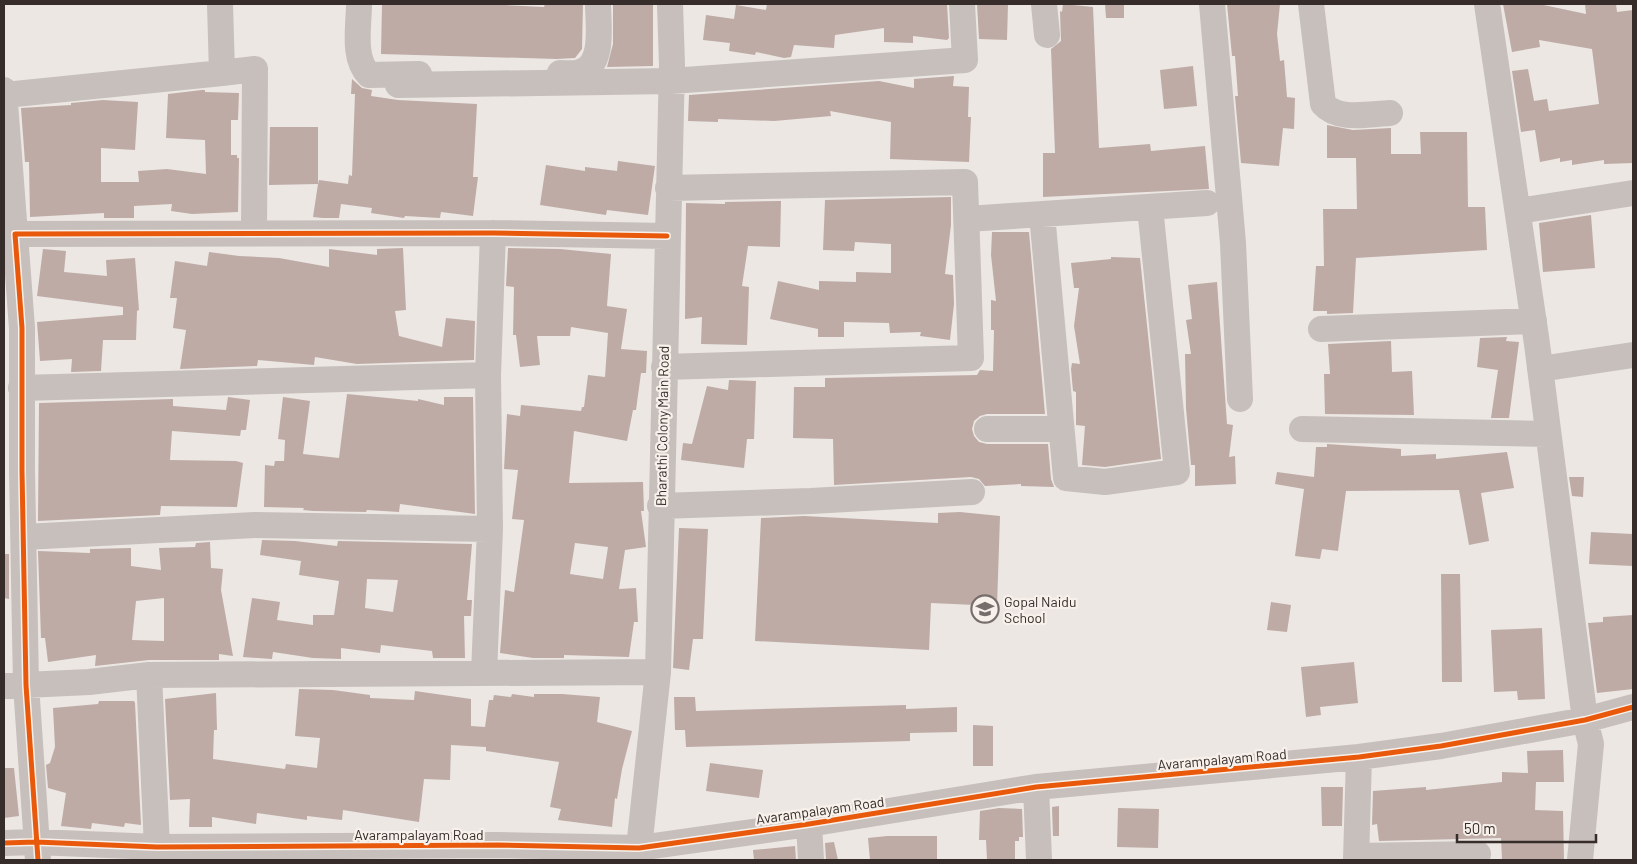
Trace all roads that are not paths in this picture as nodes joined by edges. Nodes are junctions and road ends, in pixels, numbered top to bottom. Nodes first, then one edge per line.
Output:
1 (220, 4) edge
2 (359, 4) edge
3 (598, 4) edge
4 (670, 4) edge
5 (962, 4) edge
6 (1044, 4) edge
7 (1212, 4) edge
8 (1311, 4) edge
9 (1487, 4) edge
10 (1047, 36) dead end
11 (222, 73) junction
12 (671, 81) junction
13 (398, 85) dead end
14 (4, 93) edge
15 (1390, 113) dead end
16 (668, 188) junction
17 (1633, 194) edge
18 (1207, 203) dead end
19 (1150, 207) junction
20 (1518, 211) junction
21 (1042, 214) junction
22 (967, 219) junction
23 (254, 233) junction
24 (494, 233) junction
25 (15, 234) junction
26 (667, 236) junction
27 (1534, 320) junction
28 (13, 328) edge
29 (1321, 329) dead end
30 (1633, 356) edge
31 (664, 368) junction
32 (1540, 369) junction
33 (488, 376) junction
34 (21, 388) junction
35 (1240, 399) dead end
36 (987, 429) dead end
37 (1061, 429) junction
38 (1302, 430) dead end
39 (1547, 434) junction
40 (13, 471) edge
41 (972, 492) dead end
42 (660, 506) junction
43 (490, 528) junction
44 (24, 537) junction
45 (658, 672) junction
46 (484, 673) junction
47 (150, 675) junction
48 (15, 686) edge
49 (1633, 707) edge
50 (1586, 720) junction
51 (1360, 757) junction
52 (1036, 788) junction
53 (809, 824) junction
54 (4, 843) edge
55 (157, 847) junction
56 (37, 851) edge
57 (646, 852) edge
58 (332, 853) edge
59 (1478, 854) dead end
60 (1356, 858) edge
61 (811, 860) edge
62 (1039, 860) edge
63 (1580, 860) edge

1 - 11 street
2 - 3 street
4 - 12 street, Bharathi Colony Main Road
5 - 12 street
6 - 10 street
7 - 35 street
8 - 15 street
9 - 20 street
11 - 14 street
11 - 23 street
12 - 13 street
12 - 16 street, Bharathi Colony Main Road
14 - 25 street
16 - 22 street
16 - 26 street, Bharathi Colony Main Road
17 - 20 street
18 - 19 street
19 - 21 street
19 - 37 street
20 - 27 street
21 - 22 street
21 - 37 street
22 - 31 street
23 - 24 street
23 - 25 street
24 - 26 street
24 - 33 street
25 - 28 street
26 - 31 street, Bharathi Colony Main Road
27 - 29 street
27 - 32 street
28 - 34 street
30 - 32 street
31 - 42 street, Bharathi Colony Main Road
32 - 39 street
33 - 34 street
33 - 43 street
34 - 40 street
36 - 37 street
38 - 39 street
39 - 50 street
40 - 44 street
41 - 42 street
42 - 45 street, Bharathi Colony Main Road
43 - 44 street
43 - 46 street
44 - 48 street
45 - 46 street
45 - 57 street, Bharathi Colony Main Road
46 - 47 street
47 - 48 street
47 - 55 street
48 - 56 street
49 - 50 street, Avarampalayam Road
50 - 51 street, Avarampalayam Road
50 - 63 street
51 - 52 street, Avarampalayam Road
51 - 60 street
52 - 53 street, Avarampalayam Road
52 - 62 street
53 - 57 street, Avarampalayam Road
53 - 61 street
54 - 56 street, Avarampalayam Road
55 - 56 street, Avarampalayam Road
55 - 58 street, Avarampalayam Road
57 - 58 street, Avarampalayam Road
59 - 60 street

